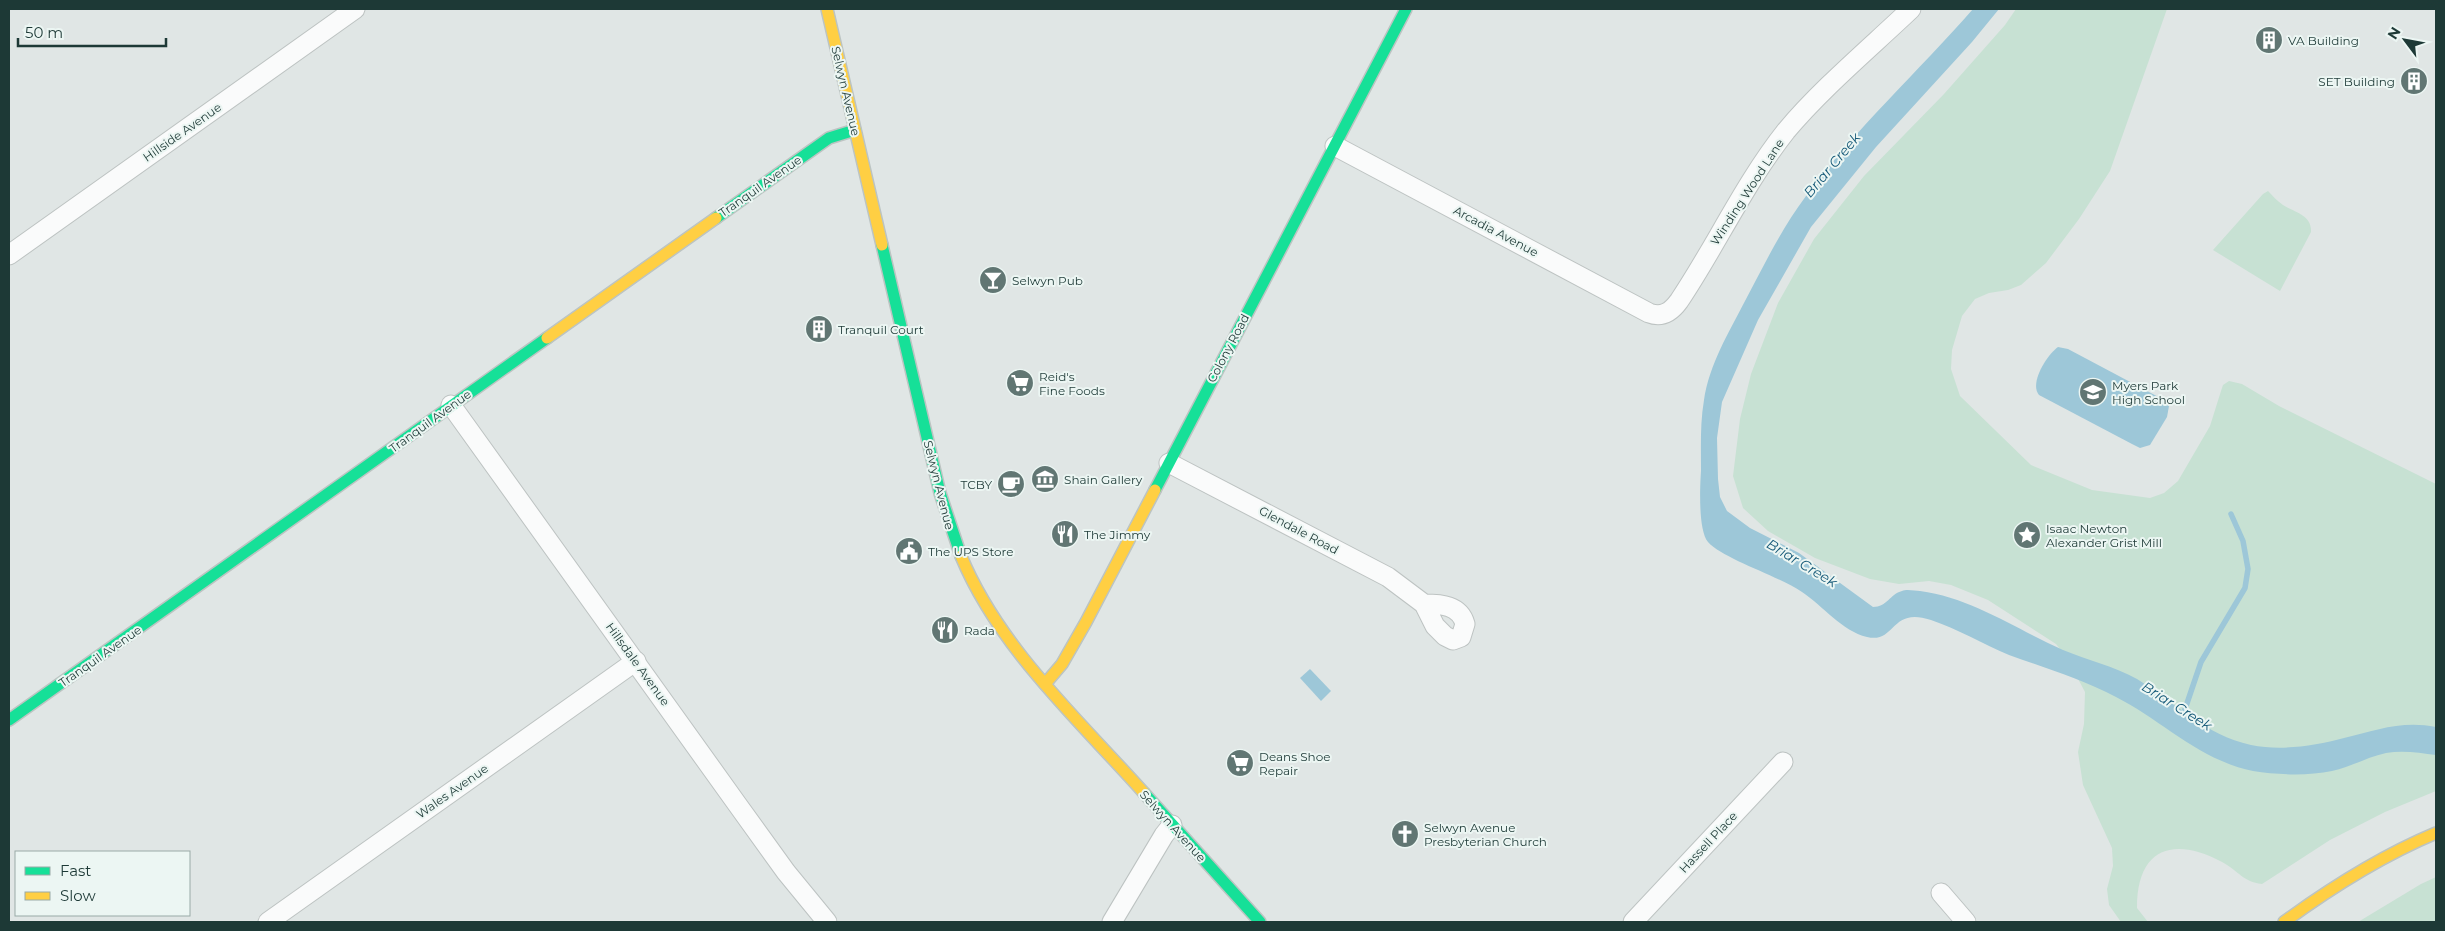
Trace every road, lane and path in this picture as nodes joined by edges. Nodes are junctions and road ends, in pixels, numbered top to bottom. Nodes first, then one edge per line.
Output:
1 (355, 9) edge
2 (827, 9) edge
3 (1406, 9) edge
4 (1911, 9) edge
5 (855, 130) junction
6 (1335, 146) junction
7 (9, 255) edge
8 (1656, 315) joint
9 (452, 405) junction
10 (1168, 463) junction
11 (1424, 604) dead end
12 (636, 661) junction
13 (1045, 684) junction
14 (9, 720) edge
15 (1783, 762) dead end
16 (1172, 825) junction
17 (2436, 833) edge
18 (1941, 893) dead end
19 (268, 922) edge
20 (827, 922) edge
21 (1112, 922) edge
22 (1260, 922) edge
23 (1633, 922) edge
24 (1966, 922) edge
25 (2284, 922) edge

1 - 7 street, Hillside Avenue
2 - 5 street, Selwyn Avenue
3 - 6 street, Colony Road
4 - 8 street, Winding Wood Lane
5 - 9 street, Tranquil Avenue
5 - 13 street, Selwyn Avenue
6 - 8 street, Arcadia Avenue
6 - 10 street, Colony Road
9 - 12 street, Hillsdale Avenue
9 - 14 street, Tranquil Avenue
10 - 11 street, Glendale Road
10 - 13 street, Colony Road
12 - 19 street, Wales Avenue
12 - 20 street, Hillsdale Avenue
13 - 16 street, Selwyn Avenue
15 - 23 street, Hassell Place
16 - 21 street
16 - 22 street, Selwyn Avenue
17 - 25 street
18 - 24 street

